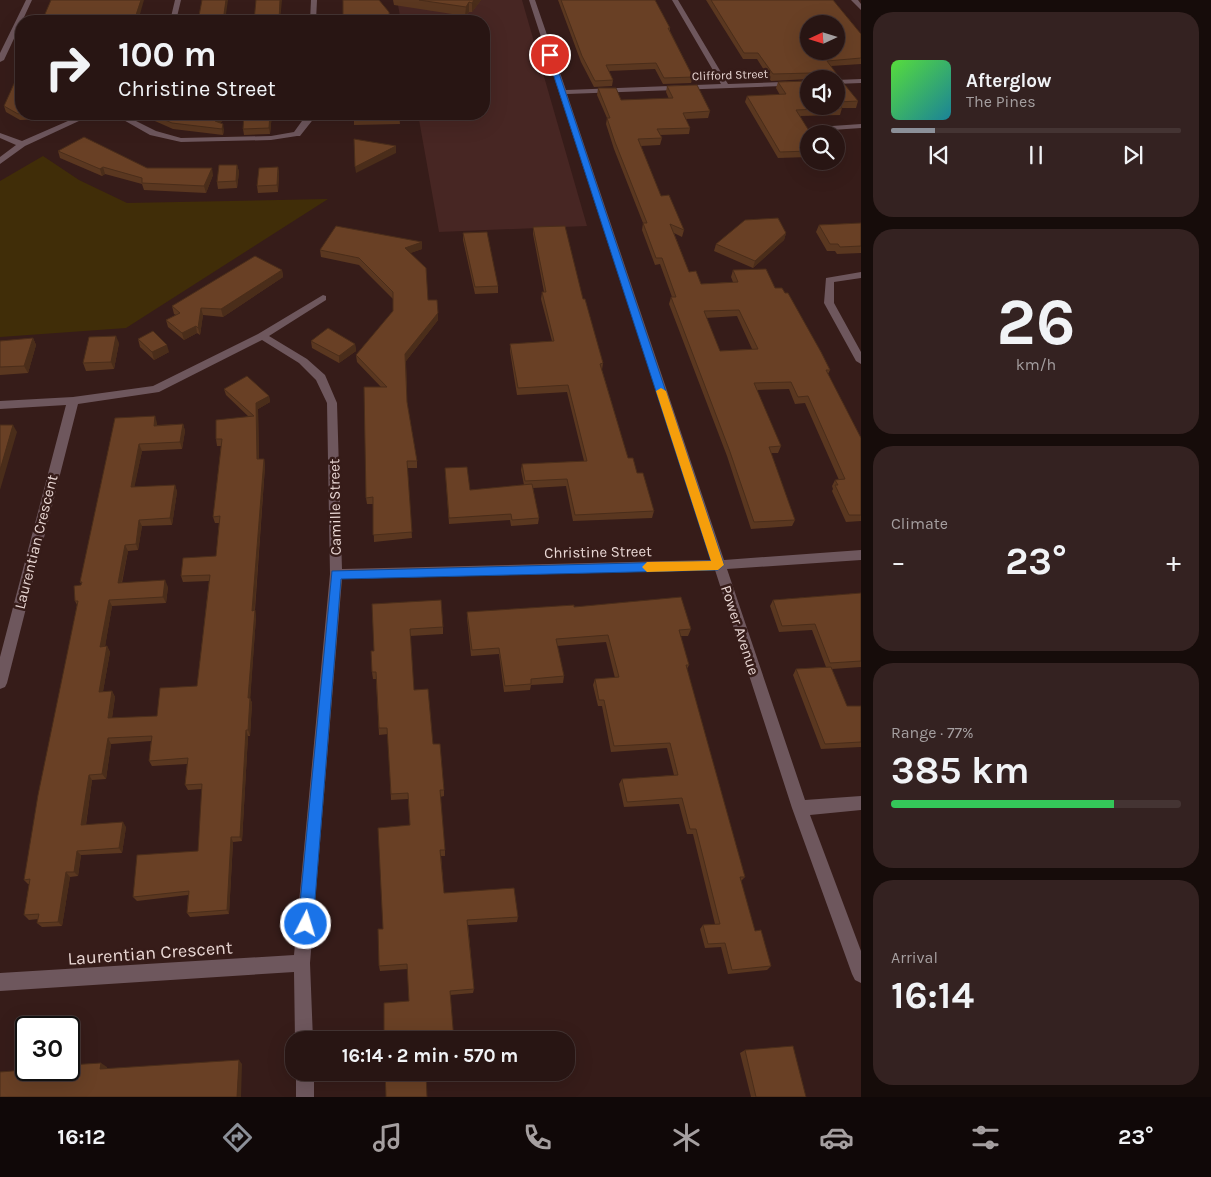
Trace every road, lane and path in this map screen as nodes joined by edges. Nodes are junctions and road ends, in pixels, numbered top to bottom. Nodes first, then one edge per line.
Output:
1 (29, 0) edge
2 (178, 0) edge
3 (314, 0) edge
4 (532, 0) edge
5 (675, 0) edge
6 (854, 0) edge
7 (861, 8) edge
8 (22, 15) edge
9 (174, 15) edge
10 (313, 15) edge
11 (15, 29) edge
12 (0, 60) edge
13 (861, 81) edge
14 (845, 82) edge
15 (800, 83) edge
16 (726, 86) junction
17 (562, 92) junction
18 (76, 120) edge
19 (128, 120) edge
20 (309, 120) edge
21 (861, 126) edge
22 (845, 127) edge
23 (0, 135) edge
24 (22, 144) junction
25 (0, 161) edge
26 (861, 275) edge
27 (322, 298) dead end
28 (262, 336) junction
29 (861, 361) edge
30 (73, 402) junction
31 (0, 404) edge
32 (861, 555) edge
33 (718, 565) junction
34 (336, 574) junction
35 (0, 683) edge
36 (861, 803) edge
37 (800, 808) junction
38 (302, 963) junction
39 (861, 974) edge
40 (0, 982) edge
41 (304, 1031) edge
42 (305, 1081) edge
43 (305, 1097) edge

1 - 8 street
2 - 9 street
3 - 10 street
4 - 17 street, Power Avenue
5 - 16 street
6 - 7 street
11 - 12 street
13 - 14 street
15 - 16 street, Clifford Street
16 - 17 street, Clifford Street
17 - 33 street, Power Avenue
18 - 24 street
19 - 20 street
21 - 22 street
23 - 24 street
24 - 25 street
26 - 29 street
27 - 28 street
28 - 30 street
28 - 34 street, Camille Street
30 - 31 street
30 - 35 street, Laurentian Crescent
32 - 33 street, Christine Street
33 - 34 street, Christine Street
33 - 37 street, Power Avenue
34 - 38 street, Camille Street
36 - 37 street
37 - 39 street, Power Avenue
38 - 40 street, Laurentian Crescent
38 - 41 street, Camille Street
42 - 43 street

